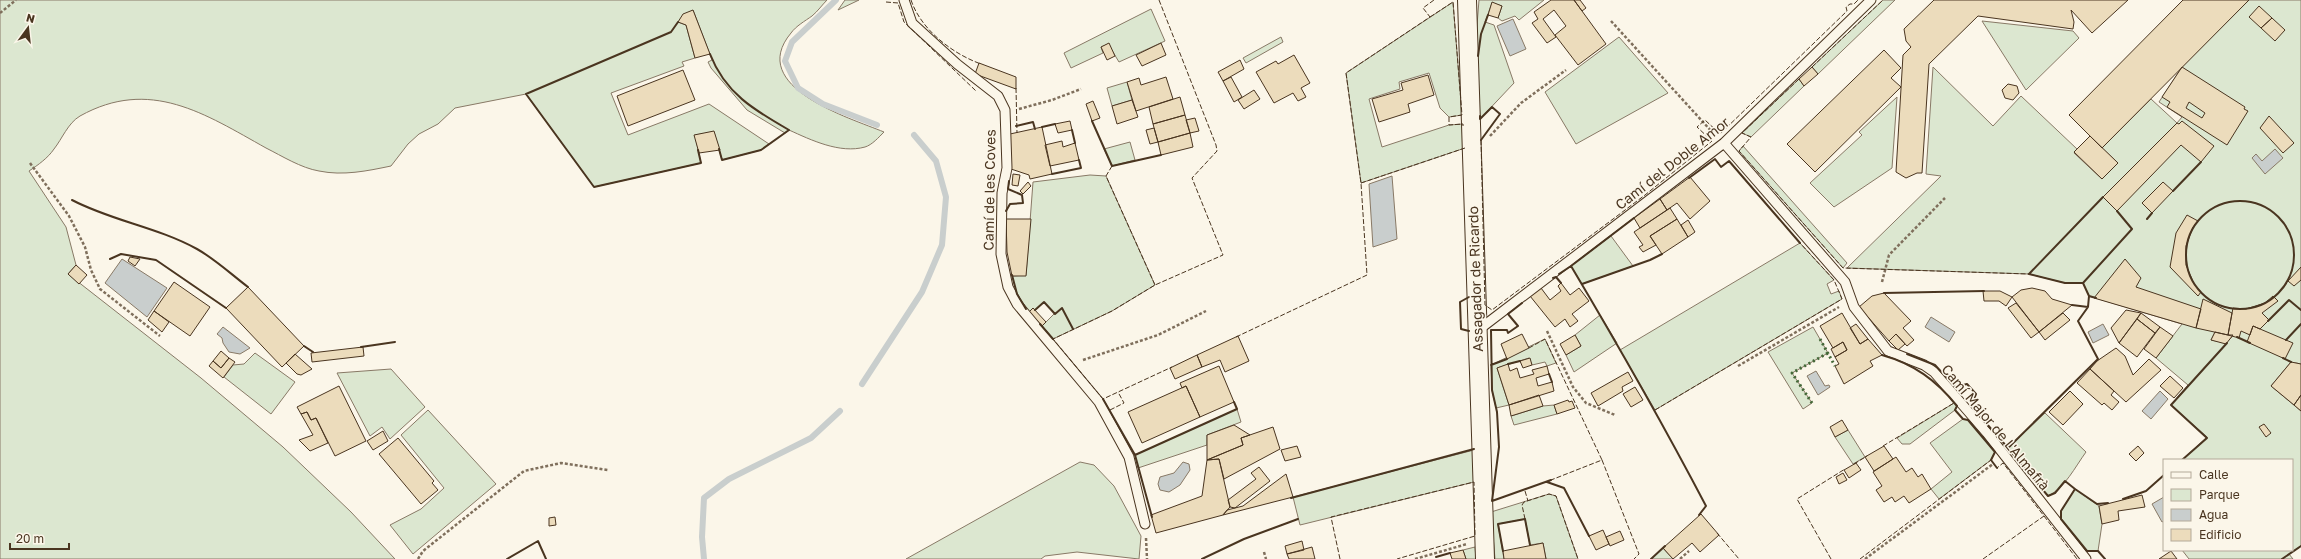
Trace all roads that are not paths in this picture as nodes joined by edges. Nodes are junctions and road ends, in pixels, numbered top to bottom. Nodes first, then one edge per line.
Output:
1 (904, 0) edge
2 (1467, 0) edge
3 (1872, 0) edge
4 (1724, 143) junction
5 (1476, 332) junction
6 (1145, 524) road end
7 (1485, 559) edge
8 (2086, 559) edge

1 - 6 lane, Camí de les Coves
2 - 5 street, Assagador de Ricardo
3 - 4 lane, Camí del Doble Amor
4 - 5 lane, Camí del Doble Amor
4 - 8 lane, Camí Major de L'Almafrà
5 - 7 street, Assagador de Ricardo

